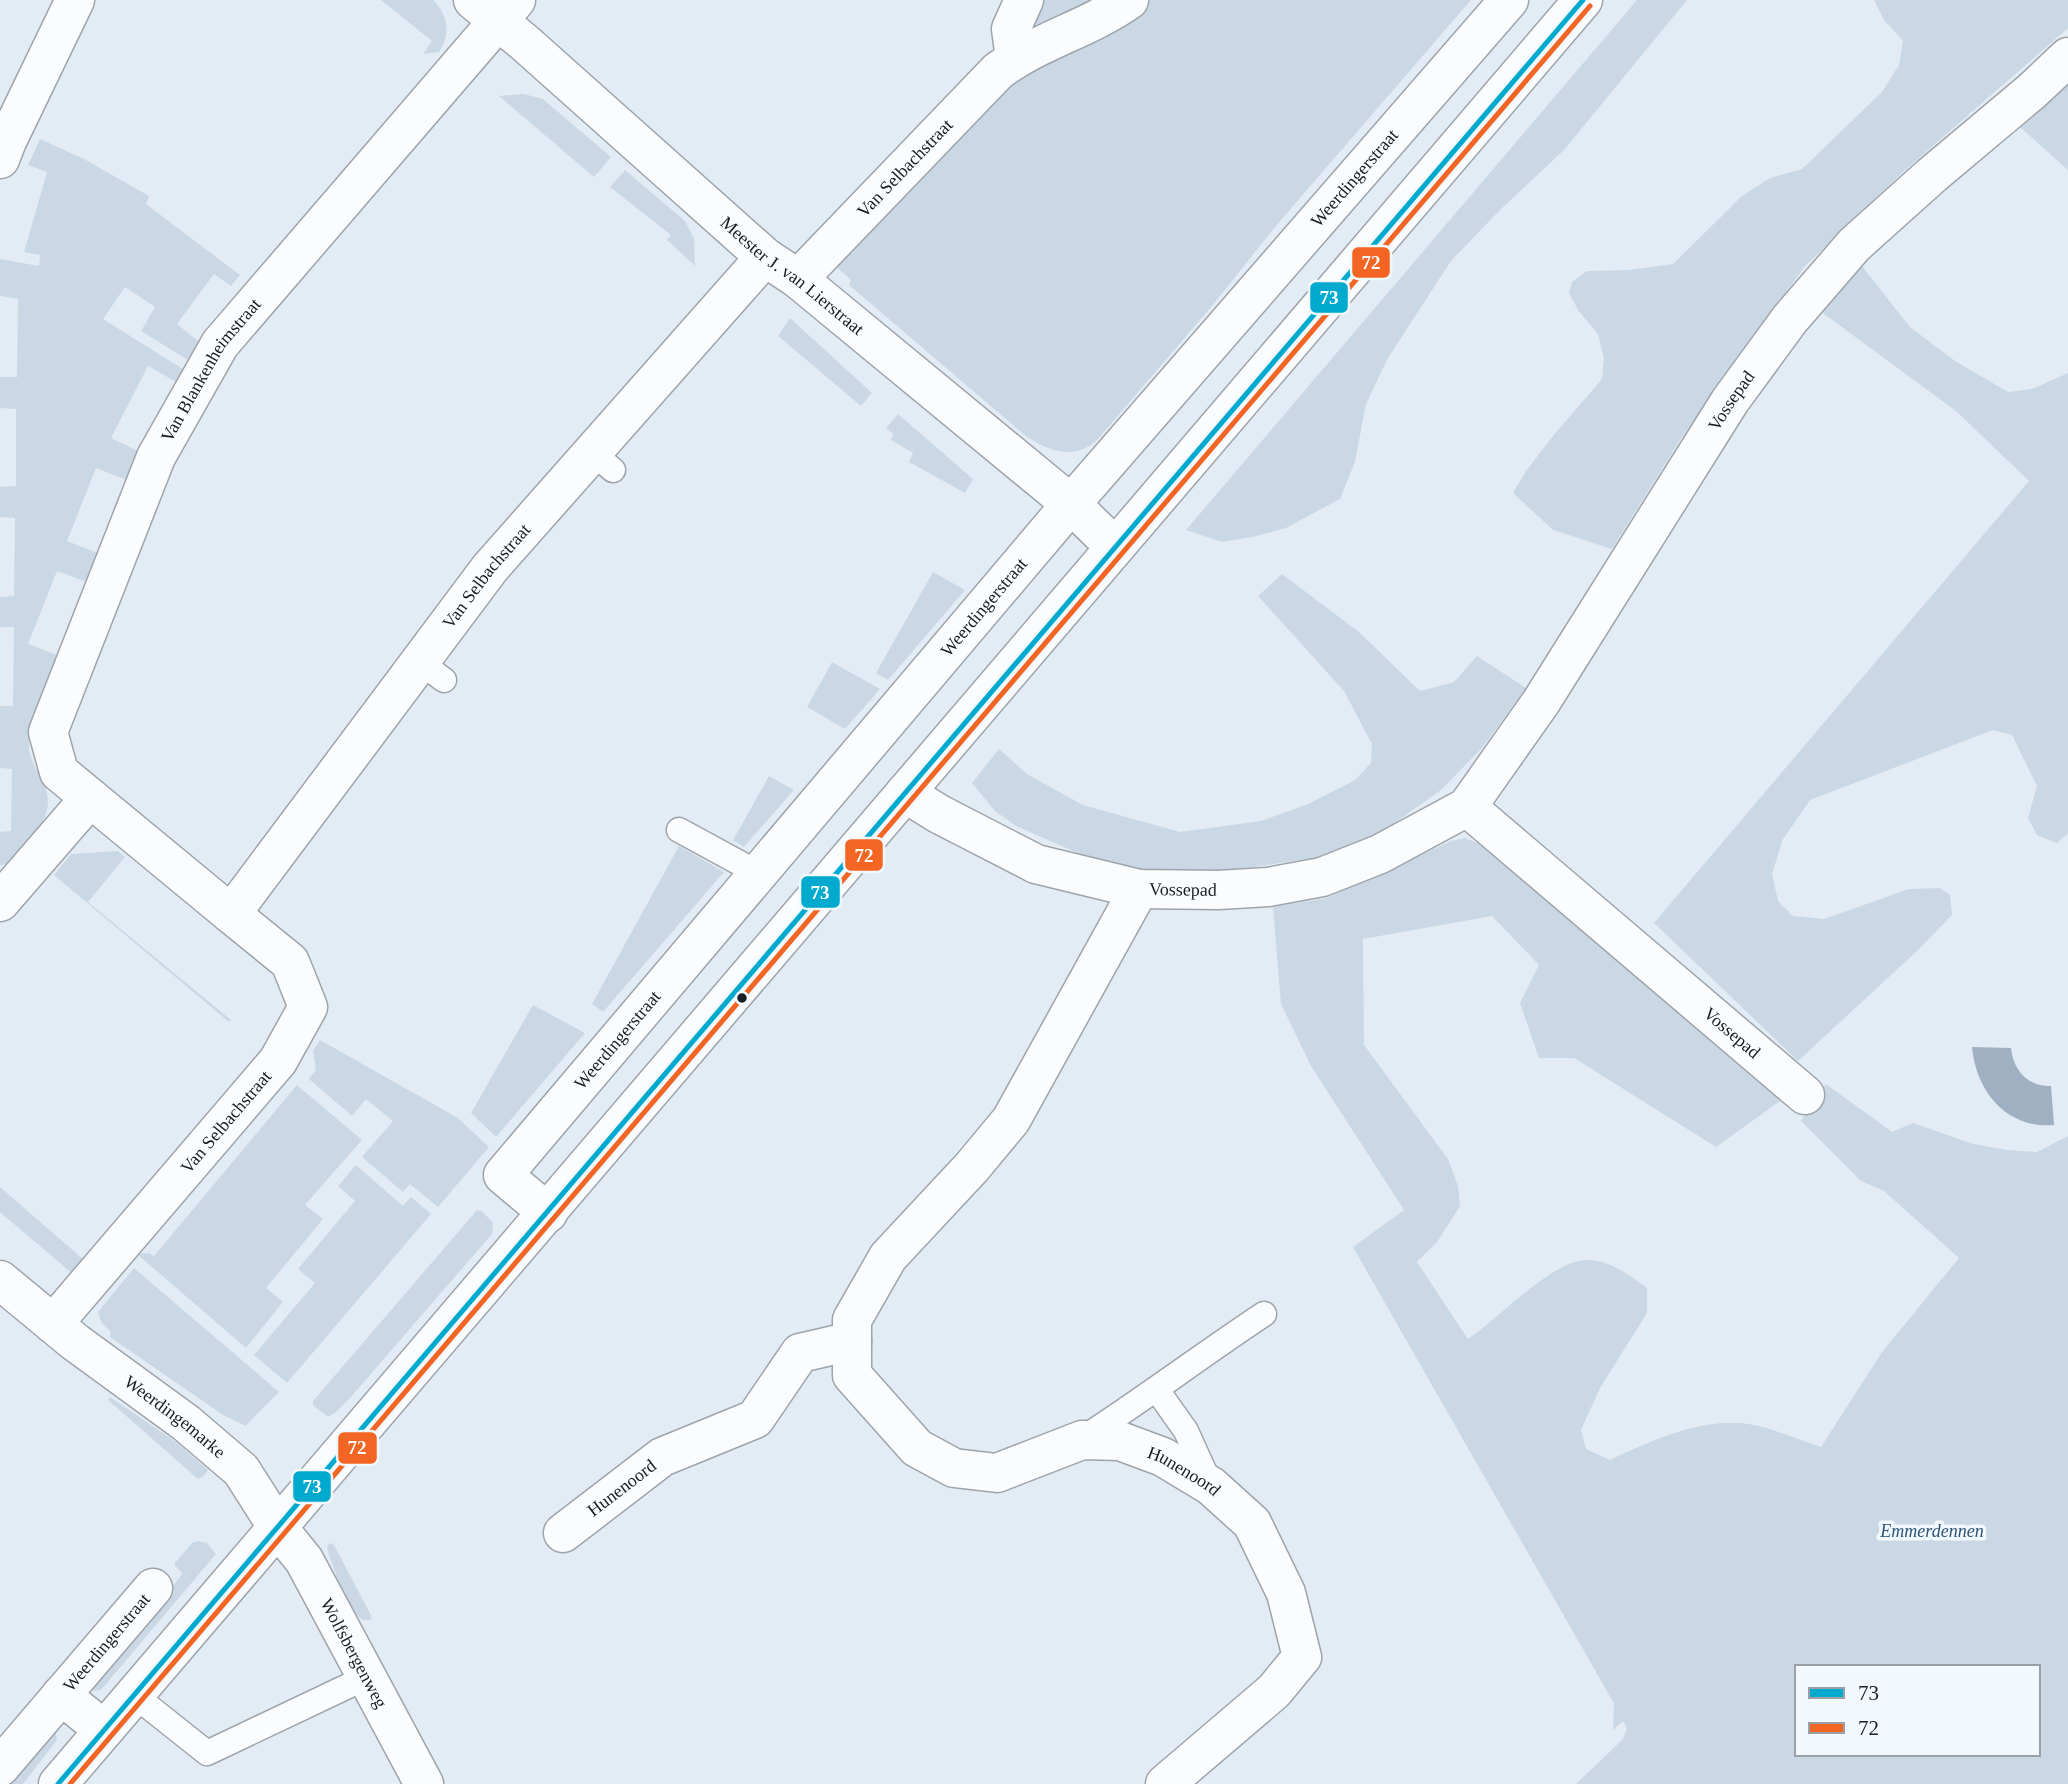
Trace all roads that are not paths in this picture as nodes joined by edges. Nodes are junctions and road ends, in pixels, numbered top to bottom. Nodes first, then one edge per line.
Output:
1 (75, 0) edge
2 (1024, 0) edge
3 (1129, 0) edge
4 (1509, 0) edge
5 (1583, 0) edge
6 (497, 7) edge
7 (2068, 57) edge
8 (1014, 58) junction
9 (0, 159) edge
10 (765, 257) junction
11 (798, 279) junction
12 (1071, 504) junction
13 (1115, 547) junction
14 (905, 793) junction
15 (90, 798) junction
16 (1466, 807) junction
17 (679, 830) dead end
18 (758, 873) junction
19 (1139, 890) junction
20 (0, 902) edge
21 (231, 914) junction
22 (1805, 1095) dead end
23 (548, 1213) junction
24 (0, 1280) edge
25 (1264, 1314) dead end
26 (53, 1324) junction
27 (852, 1341) junction
28 (1157, 1390) junction
29 (1082, 1440) junction
30 (1211, 1486) junction
31 (278, 1528) junction
32 (563, 1534) dead end
33 (153, 1588) dead end
34 (367, 1677) junction
35 (61, 1695) junction
36 (134, 1695) junction
37 (104, 1730) junction
38 (0, 1767) edge
39 (58, 1784) edge
40 (424, 1784) edge
41 (1165, 1784) edge

1 - 9 street
2 - 8 street
3 - 8 street, Van Selbachstraat
4 - 12 street, Weerdingerstraat
5 - 13 street
6 - 10 street, Meester J. van Lierstraat
6 - 15 street, Van Blankenheimstraat
7 - 16 street, Vossepad
8 - 11 street, Van Selbachstraat
10 - 11 street, Meester J. van Lierstraat
10 - 21 street, Van Selbachstraat
11 - 12 street, Meester J. van Lierstraat
12 - 13 street, Meester J. van Lierstraat
12 - 18 street, Weerdingerstraat
13 - 14 street
14 - 19 street, Vossepad
14 - 23 street
15 - 20 street
15 - 21 street, Van Selbachstraat
16 - 19 street, Vossepad
16 - 22 street, Vossepad
17 - 18 lane
18 - 23 street, Weerdingerstraat
19 - 27 street, Hunenoord
21 - 26 street, Van Selbachstraat
23 - 31 street
24 - 26 street, Weerdingemarke
25 - 28 lane
26 - 31 street, Weerdingemarke
27 - 29 street, Hunenoord
27 - 32 street, Hunenoord
28 - 29 lane
28 - 30 lane
29 - 30 street, Hunenoord
30 - 41 street, Hunenoord
31 - 34 street, Wolfsbergenweg
31 - 36 street
33 - 35 street, Weerdingerstraat
34 - 36 lane
34 - 40 street, Wolfsbergenweg
35 - 37 street, Weerdingerstraat
35 - 38 street, Weerdingerstraat
36 - 37 street
37 - 39 street

